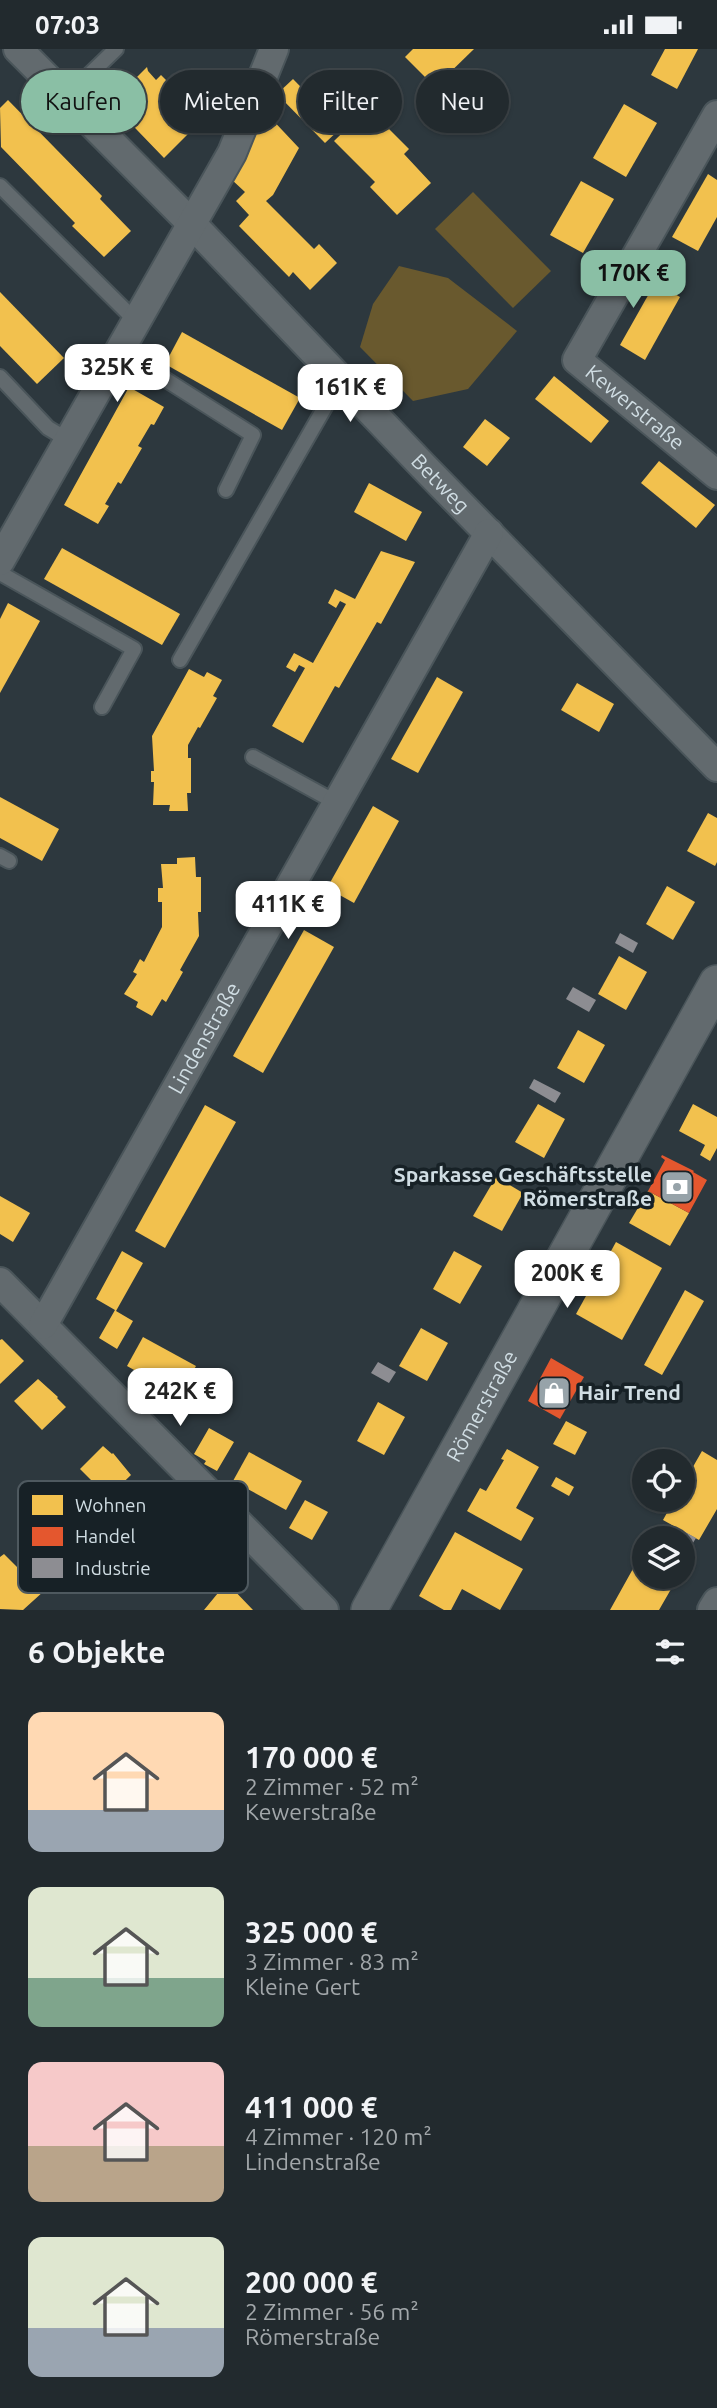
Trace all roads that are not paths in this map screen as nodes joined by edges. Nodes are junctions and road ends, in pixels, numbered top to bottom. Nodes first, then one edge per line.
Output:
1 (18, 49) edge
2 (116, 49) edge
3 (274, 49) edge
4 (38, 70) edge
5 (94, 70) edge
6 (717, 115) edge
7 (101, 133) edge
8 (0, 186) edge
9 (191, 222) junction
10 (136, 321) junction
11 (119, 350) junction
12 (0, 377) edge
13 (341, 379) junction
14 (68, 440) junction
15 (717, 475) edge
16 (226, 490) dead end
17 (489, 533) junction
18 (0, 561) edge
19 (0, 573) edge
20 (180, 660) dead end
21 (102, 707) dead end
22 (253, 757) dead end
23 (717, 767) edge
24 (337, 803) junction
25 (717, 984) edge
26 (0, 1282) edge
27 (43, 1325) junction
28 (197, 1481) edge
29 (248, 1533) edge
30 (717, 1602) edge
31 (324, 1610) edge
32 (369, 1610) edge
33 (712, 1610) edge

1 - 4 street, Betweg
2 - 5 lane
3 - 9 street
6 - 15 street, Kewerstraße
7 - 9 street, Betweg
8 - 10 lane
9 - 10 street
9 - 13 street, Betweg
10 - 11 street
11 - 14 street
11 - 16 lane
12 - 14 lane
13 - 17 street, Betweg
13 - 20 lane
14 - 18 street
17 - 23 street, Betweg
17 - 24 street, Lindenstraße
19 - 21 lane
22 - 24 lane
24 - 27 street, Lindenstraße
25 - 32 street, Römerstraße
26 - 27 street
27 - 28 street
29 - 31 street
30 - 33 street

